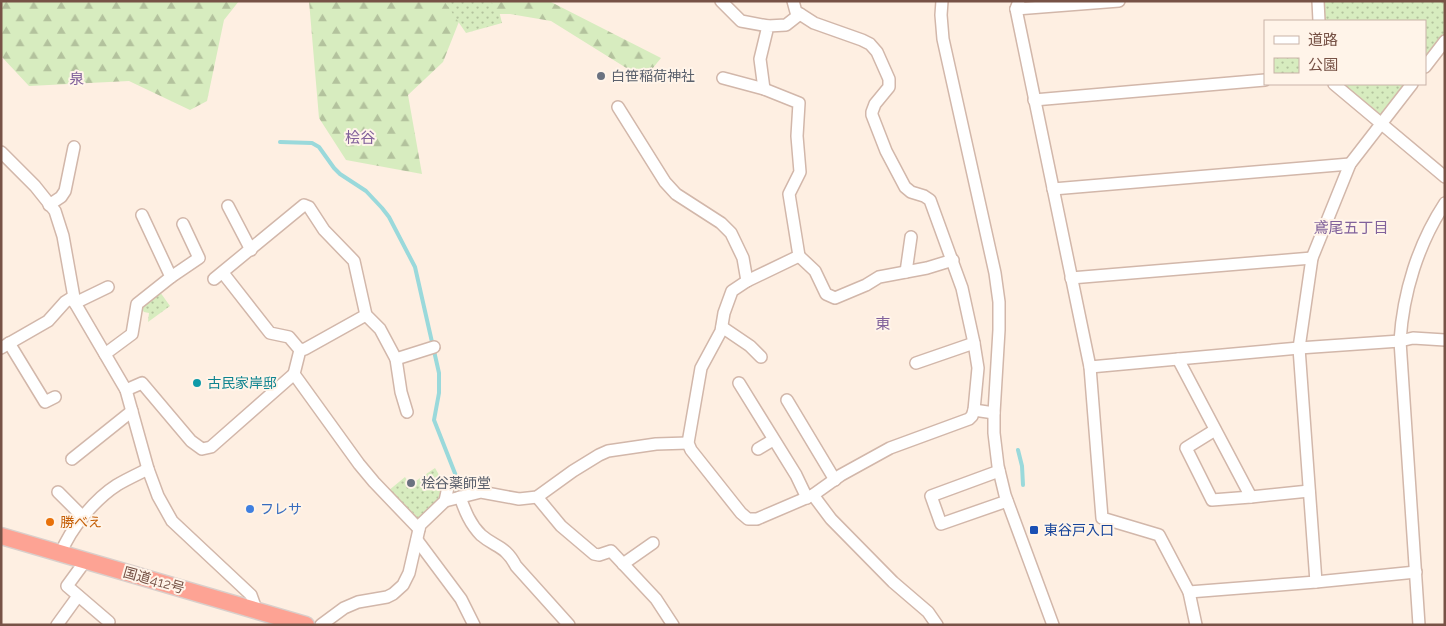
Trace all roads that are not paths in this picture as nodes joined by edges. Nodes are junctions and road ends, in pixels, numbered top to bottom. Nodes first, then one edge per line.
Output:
1 (721, 1) edge
2 (792, 1) edge
3 (942, 1) edge
4 (1119, 1) edge
5 (1318, 1) edge
6 (1018, 5) edge
7 (800, 14) junction
8 (1319, 20) edge
9 (768, 26) junction
10 (1445, 41) edge
11 (1426, 66) edge
12 (724, 78) dead end
13 (1264, 80) edge
14 (1335, 85) edge
15 (1411, 85) edge
16 (764, 89) junction
17 (1034, 100) junction
18 (618, 107) dead end
19 (1382, 124) junction
20 (74, 147) dead end
21 (1, 152) edge
22 (1350, 164) junction
23 (1445, 177) edge
24 (1053, 189) junction
25 (1445, 203) edge
26 (50, 205) junction
27 (229, 214) dead end
28 (142, 222) dead end
29 (188, 228) dead end
30 (911, 237) dead end
31 (251, 250) junction
32 (799, 256) junction
33 (1312, 258) junction
34 (953, 260) junction
35 (906, 272) junction
36 (171, 277) junction
37 (1071, 278) junction
38 (747, 281) junction
39 (108, 287) dead end
40 (74, 300) junction
41 (366, 315) junction
42 (722, 327) junction
43 (1445, 340) edge
44 (1400, 341) junction
45 (974, 343) junction
46 (5, 346) edge
47 (434, 347) dead end
48 (1299, 348) junction
49 (300, 350) junction
50 (105, 354) junction
51 (761, 357) dead end
52 (396, 359) junction
53 (1178, 359) junction
54 (916, 363) dead end
55 (1090, 367) junction
56 (294, 374) junction
57 (739, 383) dead end
58 (126, 390) junction
59 (787, 400) dead end
60 (46, 402) dead end
61 (974, 410) junction
62 (132, 411) junction
63 (407, 412) dead end
64 (994, 413) junction
65 (1215, 430) junction
66 (773, 440) junction
67 (688, 444) junction
68 (758, 449) dead end
69 (76, 452) dead end
70 (148, 469) junction
71 (999, 470) junction
72 (835, 480) junction
73 (448, 488) dead end
74 (1309, 491) junction
75 (58, 492) dead end
76 (460, 497) junction
77 (536, 497) junction
78 (810, 497) junction
79 (1251, 497) junction
80 (445, 500) junction
81 (1007, 501) junction
82 (83, 517) junction
83 (418, 535) junction
84 (1, 536) edge
85 (653, 543) dead end
86 (61, 553) junction
87 (86, 560) junction
88 (623, 564) junction
89 (1416, 572) junction
90 (1316, 582) junction
91 (1189, 592) junction
92 (78, 596) junction
93 (256, 609) junction
94 (109, 622) dead end
95 (51, 624) edge
96 (306, 625) edge
97 (321, 625) edge
98 (474, 625) edge
99 (569, 625) edge
100 (673, 625) edge
101 (936, 625) edge
102 (1053, 625) edge
103 (1196, 625) edge
104 (1419, 625) edge

1 - 9 street
2 - 7 street
3 - 64 street
4 - 6 street
5 - 8 street
6 - 17 street
7 - 9 street
7 - 34 street
9 - 16 street
10 - 11 street
12 - 16 street
13 - 17 street
14 - 19 street
15 - 19 street
16 - 32 street
17 - 24 street
18 - 38 street
19 - 22 street
19 - 23 street
20 - 26 street
21 - 26 street
22 - 24 street
22 - 33 street
24 - 37 street
25 - 44 street
26 - 40 street
27 - 31 street
28 - 36 street
29 - 36 street
30 - 35 street
31 - 41 street
31 - 49 street
32 - 35 street
32 - 38 street
33 - 37 street
33 - 48 street
34 - 35 street
34 - 45 street
36 - 50 street
37 - 55 street
38 - 42 street
39 - 40 street
40 - 46 street
40 - 50 street
41 - 49 street
41 - 52 street
42 - 51 street
42 - 67 street
43 - 44 street
44 - 48 street
44 - 89 street
45 - 54 street
45 - 61 street
46 - 60 street
47 - 52 street
48 - 53 street
48 - 74 street
49 - 56 street
50 - 58 street
52 - 63 street
53 - 55 street
53 - 65 street
55 - 91 street
56 - 58 street
56 - 83 street
57 - 66 street
58 - 62 street
59 - 72 street
61 - 64 street
61 - 72 street
62 - 69 street
62 - 70 street
64 - 71 street
65 - 79 street
65 - 79 street
66 - 68 street
66 - 78 street
67 - 77 street
67 - 78 street
70 - 82 street
70 - 93 street
71 - 81 street
71 - 81 street
72 - 78 street
73 - 80 street
74 - 79 street
74 - 90 street
75 - 82 street
76 - 77 street
76 - 80 street
76 - 99 street
77 - 88 street
78 - 101 street
80 - 83 street
81 - 102 street
82 - 86 street
83 - 97 street
83 - 98 street
84 - 86 highway, 国道412号
85 - 88 street
86 - 87 highway, 国道412号
87 - 92 street
87 - 93 highway, 国道412号
88 - 100 street
89 - 90 street
89 - 104 street
90 - 91 street
91 - 103 street
92 - 94 street
92 - 95 street
93 - 96 highway, 国道412号

